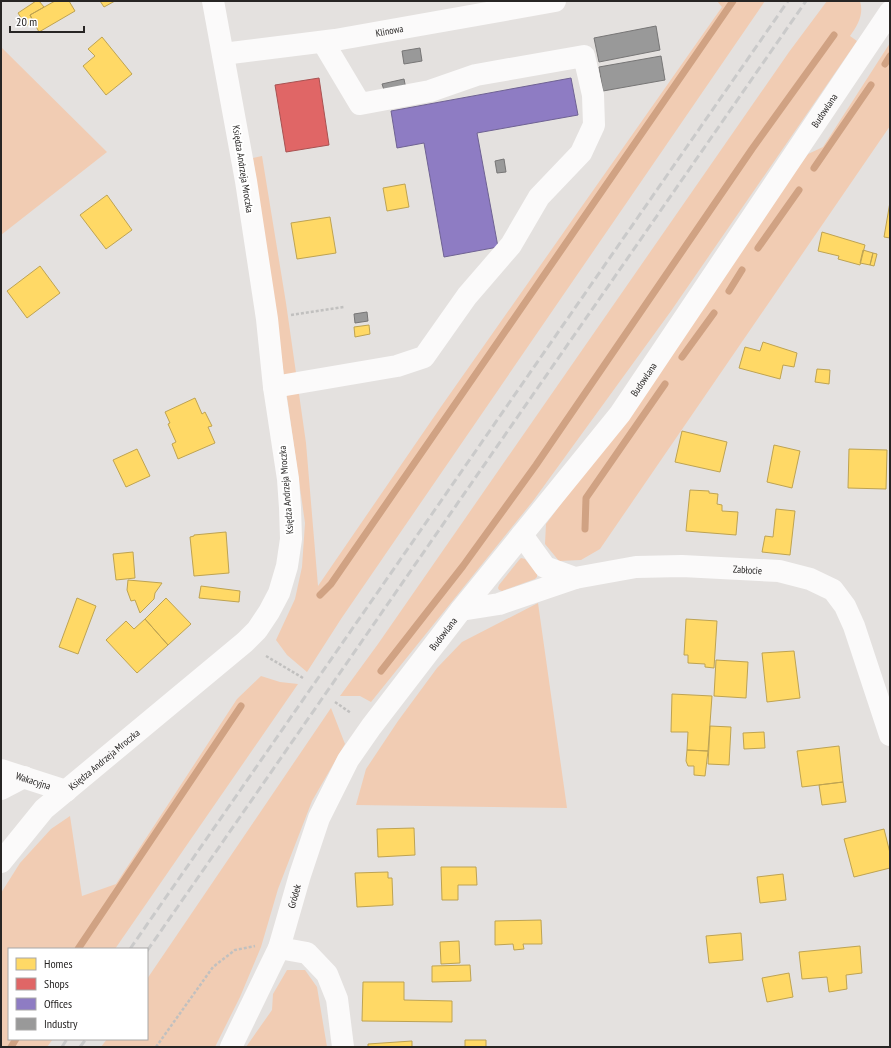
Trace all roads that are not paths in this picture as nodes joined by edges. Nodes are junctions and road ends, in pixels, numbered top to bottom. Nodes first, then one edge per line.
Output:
1 (213, 1) edge
2 (555, 1) edge
3 (890, 12) edge
4 (323, 42) junction
5 (223, 54) junction
6 (274, 387) junction
7 (522, 535) junction
8 (575, 578) junction
9 (461, 610) junction
10 (371, 727) joint
11 (890, 735) edge
12 (1, 770) edge
13 (24, 777) junction
14 (1, 789) edge
15 (66, 791) junction
16 (1, 862) edge
17 (279, 948) junction
18 (231, 1047) edge
19 (343, 1047) edge

1 - 5 street, Księdza Andrzeja Mroczka
2 - 4 street, Klinowa
3 - 7 street, Budowlana
4 - 5 street, Klinowa
4 - 6 street
5 - 6 street, Księdza Andrzeja Mroczka
6 - 15 street, Księdza Andrzeja Mroczka
7 - 8 street
7 - 9 street, Budowlana
8 - 9 street, Zabłocie
8 - 11 street, Zabłocie
9 - 10 street, Budowlana
10 - 17 street, Gródek
12 - 13 street, Wakacyjna
13 - 14 street
13 - 15 street, Wakacyjna
15 - 16 street, Księdza Andrzeja Mroczka
17 - 18 street, Gródek
17 - 19 street

